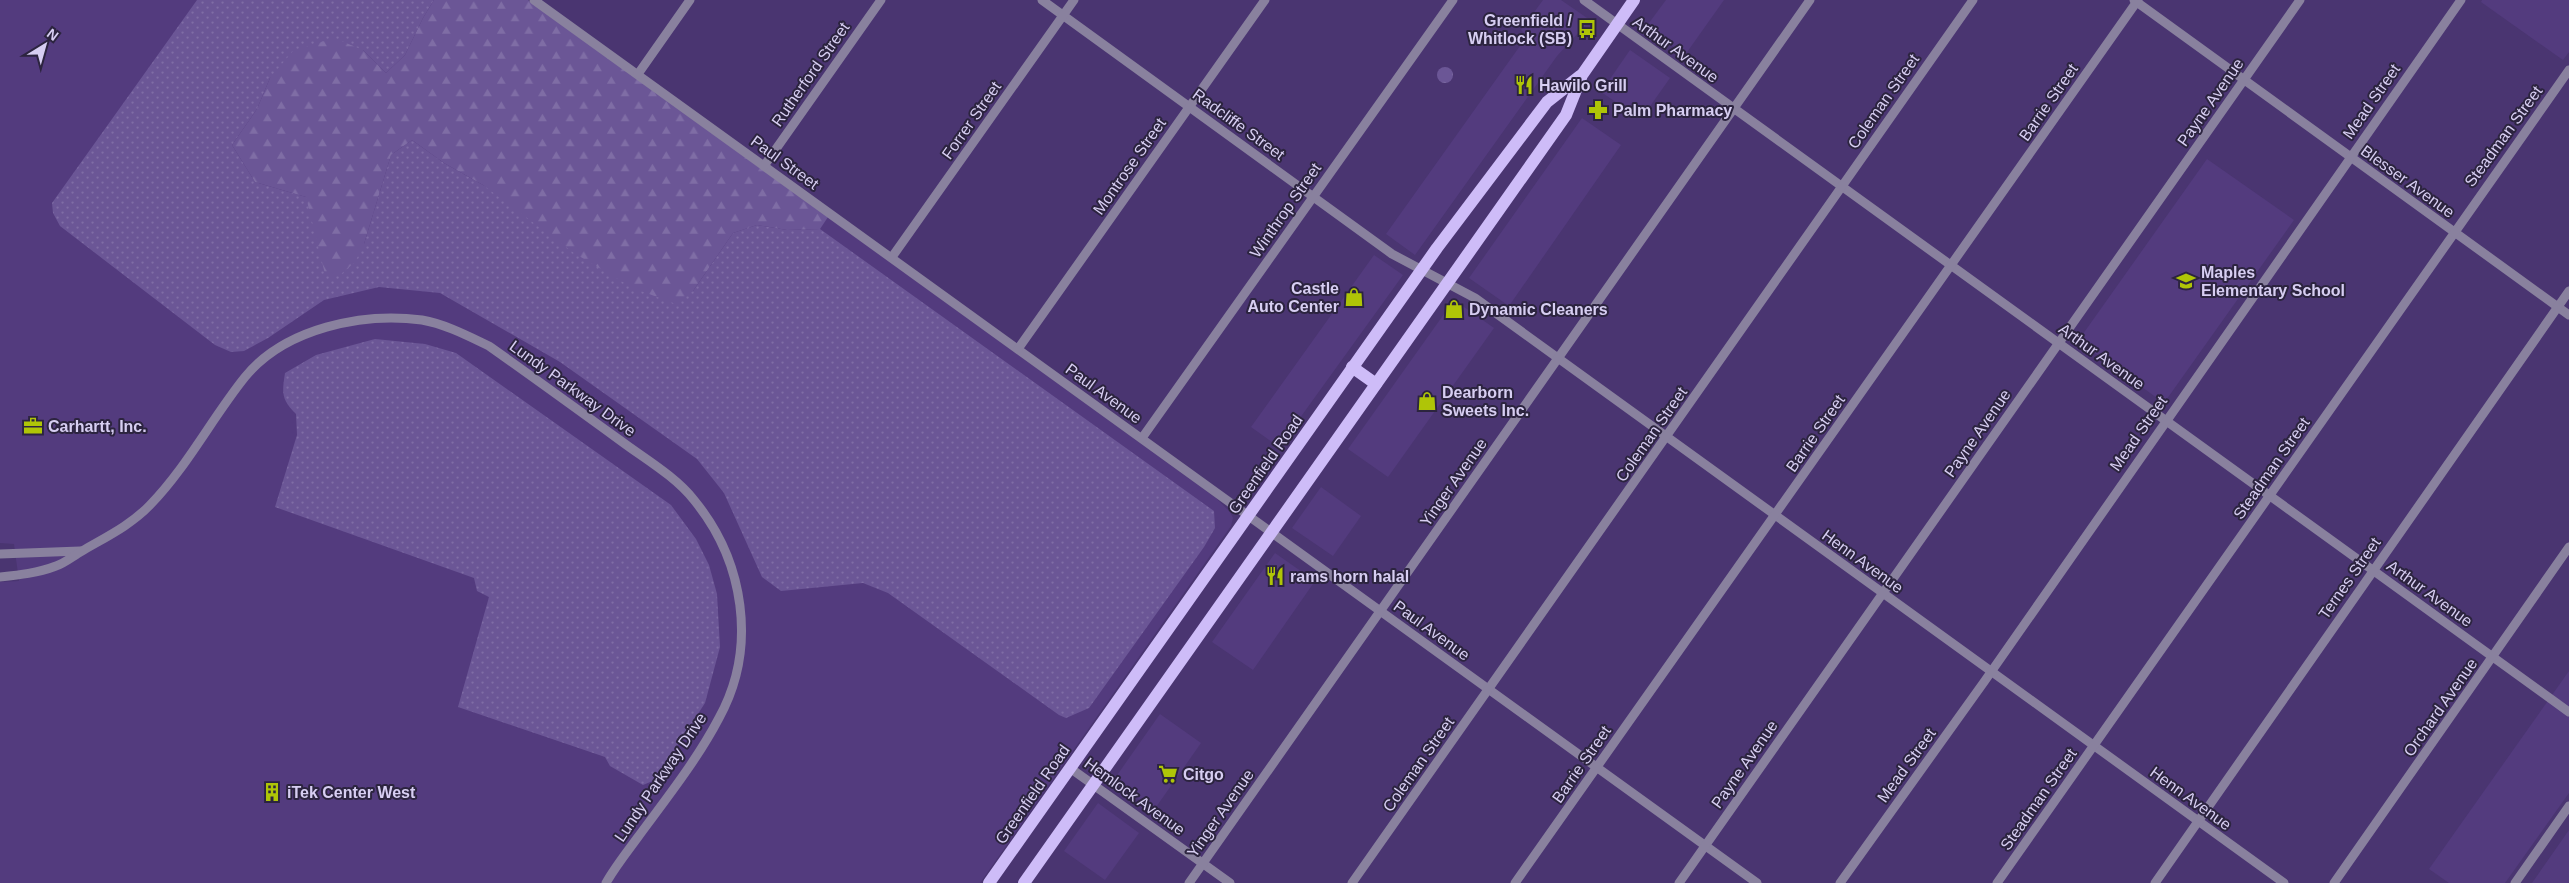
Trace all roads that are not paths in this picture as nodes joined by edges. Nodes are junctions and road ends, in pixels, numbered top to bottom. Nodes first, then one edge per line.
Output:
1 (534, 0) edge
2 (690, 0) edge
3 (881, 0) edge
4 (1042, 0) edge
5 (1074, 0) edge
6 (1265, 0) edge
7 (1453, 0) edge
8 (1584, 0) edge
9 (1634, 0) edge
10 (1810, 0) edge
11 (1973, 0) edge
12 (2300, 0) edge
13 (2461, 0) edge
14 (2136, 1) edge
15 (1063, 15) junction
16 (1617, 24) junction
17 (2569, 70) edge
18 (638, 74) junction
19 (1582, 74) junction
20 (2244, 80) junction
21 (1189, 107) junction
22 (1734, 109) junction
23 (2350, 157) junction
24 (764, 166) junction
25 (1841, 186) junction
26 (1313, 196) junction
27 (2453, 232) junction
28 (892, 257) junction
29 (1951, 266) junction
30 (1421, 270) junction
31 (1447, 283) junction
32 (2569, 291) edge
33 (2558, 307) junction
34 (2569, 315) edge
35 (2059, 343) junction
36 (1018, 349) junction
37 (1558, 359) junction
38 (1352, 368) junction
39 (1376, 384) junction
40 (2165, 420) junction
41 (1142, 438) junction
42 (1667, 438) junction
43 (2270, 496) junction
44 (1249, 516) junction
45 (1775, 516) junction
46 (1272, 533) junction
47 (2569, 547) edge
48 (83, 551) junction
49 (0, 554) edge
50 (2373, 570) junction
51 (0, 577) edge
52 (1883, 593) junction
53 (1380, 612) junction
54 (2493, 657) junction
55 (1991, 672) junction
56 (1489, 689) junction
57 (2569, 712) edge
58 (2094, 746) junction
59 (1070, 768) junction
60 (1597, 768) junction
61 (1094, 784) junction
62 (2569, 806) edge
63 (2198, 822) junction
64 (1705, 845) junction
65 (1203, 863) junction
66 (606, 883) edge
67 (989, 883) edge
68 (1024, 883) edge
69 (1189, 883) edge
70 (1230, 883) edge
71 (1352, 883) edge
72 (1515, 883) edge
73 (1679, 883) edge
74 (1756, 883) edge
75 (1840, 883) edge
76 (1998, 883) edge
77 (2155, 883) edge
78 (2284, 883) edge
79 (2334, 883) edge
80 (2515, 883) edge

1 - 18 street, Paul Street
2 - 18 street
3 - 24 street, Rutherford Street
4 - 15 street, Radcliffe Street
5 - 15 street, Forrer Street
6 - 21 street, Montrose Street
7 - 26 street, Winthrop Street
8 - 16 street, Arthur Avenue
9 - 16 main road, Greenfield Road
10 - 22 street, Yinger Avenue
11 - 25 street, Coleman Street
12 - 20 street, Payne Avenue
13 - 23 street, Mead Street
14 - 20 street, Blesser Avenue
14 - 29 street, Barrie Street
15 - 21 street, Radcliffe Street
15 - 28 street, Forrer Street
16 - 19 main road, Greenfield Road
16 - 22 street, Arthur Avenue
17 - 27 street, Steadman Street
18 - 24 street, Paul Street
19 - 30 main road, Greenfield Road
19 - 31 main road, Greenfield Road
20 - 23 street, Blesser Avenue
20 - 35 street, Payne Avenue
21 - 26 street, Radcliffe Street
21 - 36 street, Montrose Street
22 - 25 street, Arthur Avenue
22 - 37 street, Yinger Avenue
23 - 27 street, Blesser Avenue
23 - 40 street, Mead Street
24 - 28 street, Paul Street
25 - 29 street, Arthur Avenue
25 - 42 street, Coleman Street
26 - 30 street, Radcliffe Street
26 - 41 street, Winthrop Street
27 - 33 street, Blesser Avenue
27 - 43 street, Steadman Street
28 - 36 street, Paul Street
29 - 35 street, Arthur Avenue
29 - 45 street, Barrie Street
30 - 31 street, Henn Avenue
30 - 38 main road, Greenfield Road
31 - 37 street, Henn Avenue
31 - 39 main road, Greenfield Road
32 - 33 street, Ternes Street
33 - 34 street, Blesser Avenue
33 - 50 street, Ternes Street
35 - 40 street, Arthur Avenue
35 - 52 street, Payne Avenue
36 - 41 street, Paul Avenue
37 - 42 street, Henn Avenue
37 - 53 street, Yinger Avenue
38 - 39 main road
38 - 44 main road, Greenfield Road
39 - 46 main road, Greenfield Road
40 - 43 street, Arthur Avenue
40 - 55 street, Mead Street
41 - 44 street, Paul Avenue
42 - 45 street, Henn Avenue
42 - 56 street, Coleman Street
43 - 50 street, Arthur Avenue
43 - 58 street, Steadman Street
44 - 46 street, Paul Avenue
44 - 59 main road, Greenfield Road
45 - 52 street, Henn Avenue
45 - 60 street, Barrie Street
46 - 53 street, Paul Avenue
46 - 61 main road, Greenfield Road
47 - 54 street, Orchard Avenue
48 - 49 street, Lundy Parkway Drive
48 - 51 street, Lundy Parkway Drive
48 - 66 street, Lundy Parkway Drive
50 - 54 street, Arthur Avenue
50 - 63 street, Ternes Street
52 - 55 street, Henn Avenue
52 - 64 street, Payne Avenue
53 - 56 street, Paul Avenue
53 - 65 street, Yinger Avenue
54 - 57 street, Arthur Avenue
54 - 79 street, Orchard Avenue
55 - 58 street, Henn Avenue
55 - 75 street, Mead Street
56 - 60 street, Paul Avenue
56 - 71 street, Coleman Street
58 - 63 street, Henn Avenue
58 - 76 street, Steadman Street
59 - 61 street, Hemlock Avenue
59 - 67 main road, Greenfield Road
60 - 64 street, Paul Avenue
60 - 72 street, Barrie Street
61 - 65 street, Hemlock Avenue
61 - 68 main road, Greenfield Road
62 - 80 street
63 - 77 street, Ternes Street
63 - 78 street, Henn Avenue
64 - 73 street, Payne Avenue
64 - 74 street, Paul Avenue
65 - 69 street, Yinger Avenue
65 - 70 street, Hemlock Avenue

